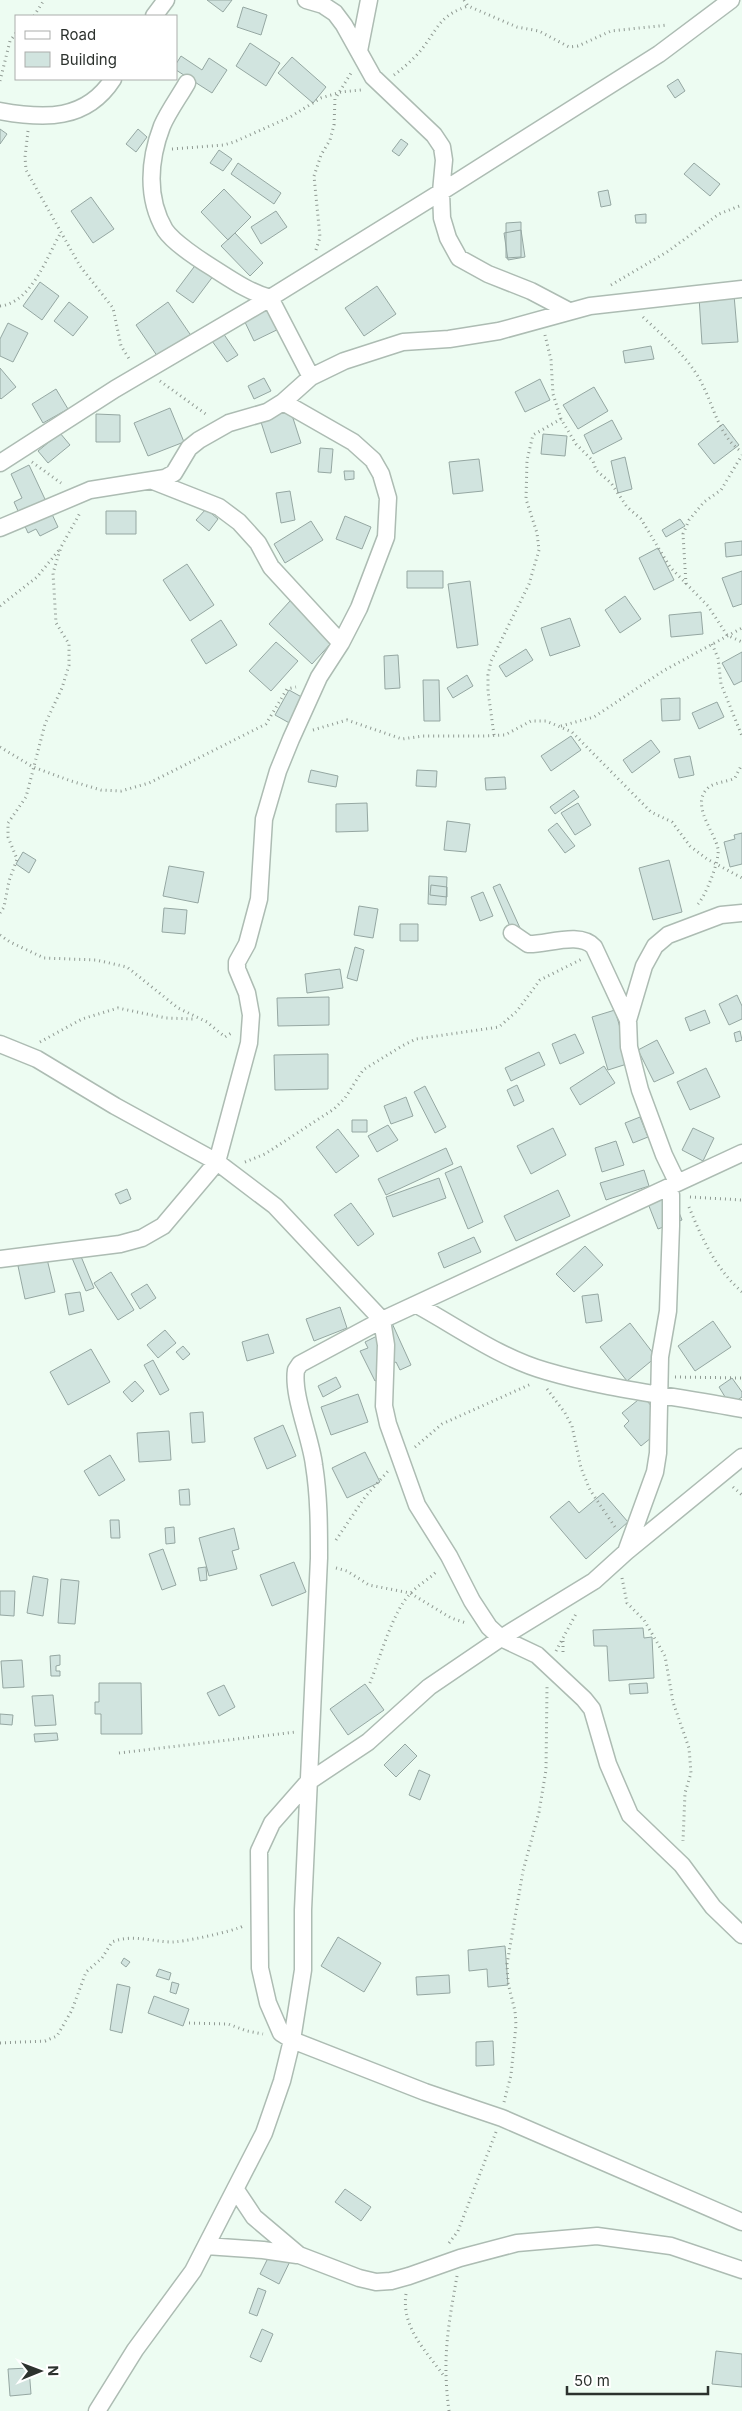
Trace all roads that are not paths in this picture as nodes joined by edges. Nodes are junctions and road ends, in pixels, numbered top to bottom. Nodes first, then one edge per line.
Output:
1 (166, 0) edge
2 (306, 0) edge
3 (369, 0) edge
4 (731, 0) edge
5 (155, 15) edge
6 (359, 52) junction
7 (112, 80) edge
8 (188, 84) dead end
9 (0, 111) edge
10 (441, 192) junction
11 (742, 289) edge
12 (270, 298) junction
13 (569, 311) junction
14 (311, 377) junction
15 (283, 402) junction
16 (0, 463) edge
17 (153, 481) junction
18 (0, 528) edge
19 (341, 644) junction
20 (742, 913) edge
21 (512, 933) dead end
22 (628, 1020) junction
23 (0, 1044) edge
24 (742, 1153) edge
25 (222, 1165) junction
26 (673, 1185) junction
27 (0, 1260) edge
28 (417, 1305) junction
29 (382, 1320) junction
30 (658, 1394) junction
31 (742, 1410) edge
32 (742, 1458) edge
33 (624, 1551) junction
34 (495, 1633) junction
35 (308, 1782) junction
36 (742, 1935) edge
37 (287, 2036) junction
38 (236, 2190) junction
39 (742, 2222) edge
40 (206, 2246) junction
41 (299, 2256) junction
42 (742, 2270) edge
43 (97, 2411) edge

1 - 5 street
2 - 6 street
3 - 6 street
4 - 10 street
6 - 10 street
7 - 9 street
8 - 12 street
10 - 12 street
10 - 13 street
11 - 13 street
12 - 14 street
12 - 16 street
13 - 14 street
14 - 15 street
15 - 17 street
15 - 19 street
17 - 18 street
17 - 19 street
19 - 25 street
20 - 22 street
21 - 22 street
22 - 26 street
23 - 25 street
24 - 26 street
25 - 27 street
25 - 29 street
26 - 28 street
26 - 30 street
28 - 29 street
28 - 30 street
29 - 34 street
29 - 35 street
30 - 31 street
30 - 33 street
32 - 33 street
33 - 34 street
34 - 35 street
34 - 36 street
35 - 37 street
35 - 37 street
37 - 38 street
37 - 39 street
38 - 40 street
38 - 41 street
40 - 41 street
40 - 43 street
41 - 42 street

